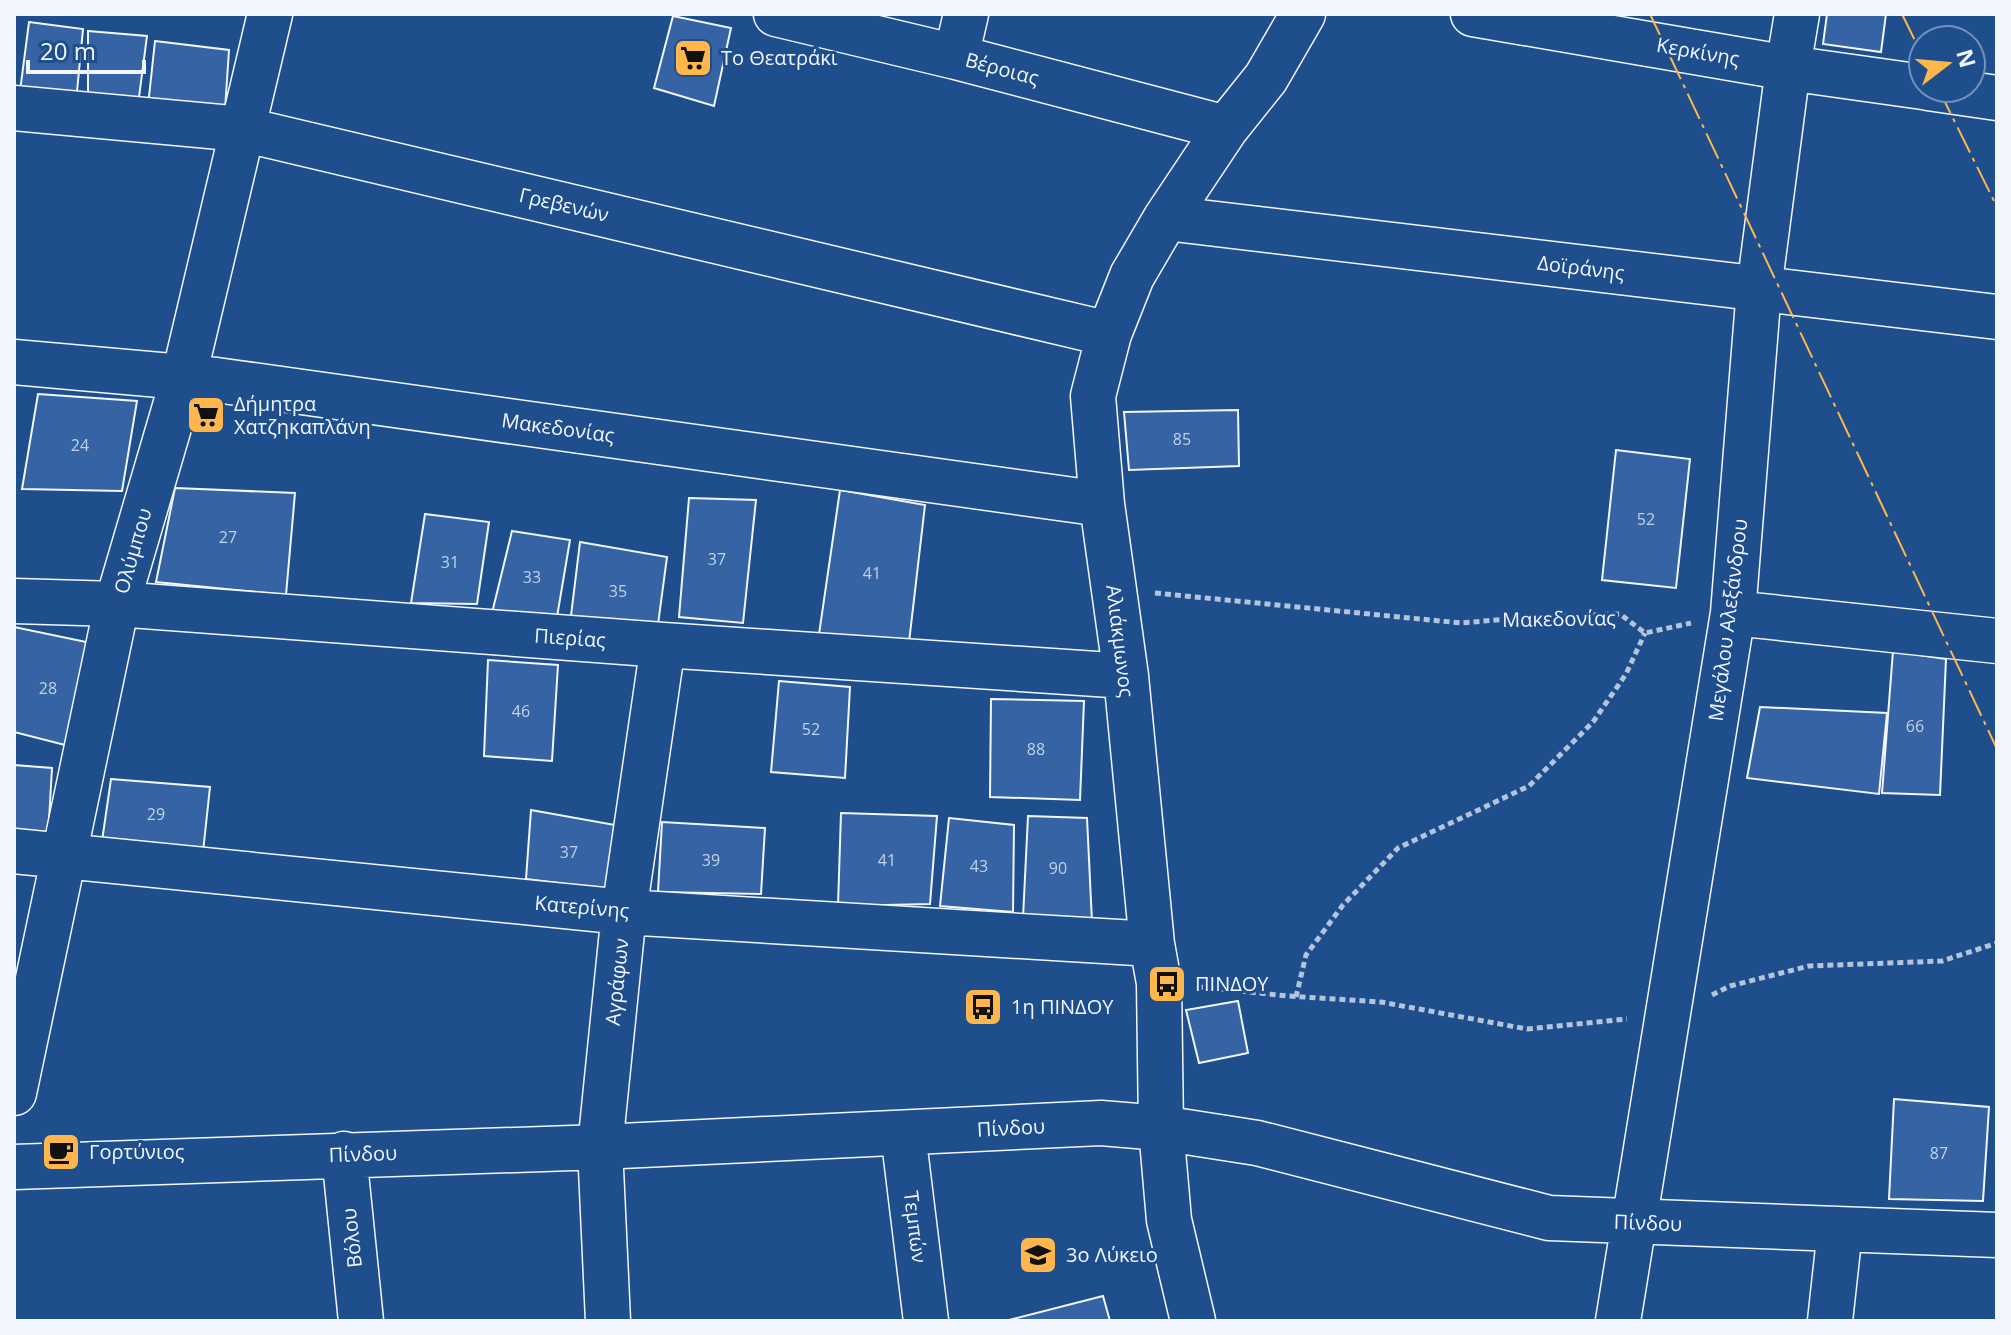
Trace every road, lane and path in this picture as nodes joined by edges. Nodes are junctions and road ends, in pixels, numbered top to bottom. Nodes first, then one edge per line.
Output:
1 (270, 14) edge
2 (776, 14) edge
3 (966, 14) edge
4 (1303, 14) edge
5 (1473, 14) edge
6 (1797, 14) edge
7 (956, 57) junction
8 (1788, 68) junction
9 (1907, 85) edge
10 (14, 108) edge
11 (1226, 128) junction
12 (242, 129) junction
13 (1166, 218) junction
14 (1759, 289) junction
15 (1997, 317) edge
16 (1109, 334) junction
17 (14, 362) edge
18 (184, 376) junction
19 (1102, 504) junction
20 (1114, 589) junction
21 (14, 601) edge
22 (117, 604) junction
23 (1733, 613) junction
24 (1645, 633) junction
25 (1997, 641) edge
26 (663, 645) junction
27 (1126, 676) junction
28 (14, 851) edge
29 (65, 855) junction
30 (624, 912) junction
31 (1997, 943) edge
32 (1156, 964) junction
33 (1296, 997) junction
34 (1669, 1015) junction
35 (14, 1093) edge
36 (1161, 1128) junction
37 (903, 1133) junction
38 (600, 1147) junction
39 (344, 1154) junction
40 (14, 1167) edge
41 (1635, 1223) junction
42 (1840, 1230) junction
43 (1997, 1235) edge
44 (361, 1321) edge
45 (608, 1321) edge
46 (926, 1321) edge
47 (1193, 1321) edge
48 (1618, 1321) edge
49 (1830, 1321) edge

1 - 12 street, Ολύμπου
2 - 7 street, Βέροιας
3 - 7 street
4 - 11 street, Αλιάκμωνος
5 - 8 street, Κερκίνης
6 - 8 street, Μεγάλου Αλεξάνδρου
7 - 11 street, Βέροιας
8 - 9 street, Κερκίνης
8 - 14 street, Μεγάλου Αλεξάνδρου
10 - 12 street, Γρεβενών
11 - 13 street, Αλιάκμωνος
12 - 16 street, Γρεβενών
12 - 18 street, Ολύμπου
13 - 14 street, Δοϊράνης
13 - 16 street, Αλιάκμωνος
14 - 15 street, Δοϊράνης
14 - 23 street, Μεγάλου Αλεξάνδρου
16 - 19 street, Αλιάκμωνος
17 - 18 street, Μακεδονίας
18 - 19 street, Μακεδονίας
18 - 22 street, Ολύμπου
19 - 20 street, Αλιάκμωνος
20 - 24 path, Μακεδονίας
20 - 27 street, Αλιάκμωνος
21 - 22 street, Πιερίας
22 - 26 street, Πιερίας
22 - 29 street, Ολύμπου
23 - 24 path, Μακεδονίας
23 - 25 street
23 - 34 street, Μεγάλου Αλεξάνδρου
24 - 33 path
26 - 27 street, Πιερίας
26 - 30 street, Αγράφων
27 - 32 street, Αλιάκμωνος
28 - 29 street, Κατερίνης
29 - 30 street, Κατερίνης
29 - 35 street, Ολύμπου
30 - 32 street, Κατερίνης
30 - 38 street, Αγράφων
31 - 34 path
32 - 33 path
32 - 36 street, Αλιάκμωνος
33 - 34 path
34 - 41 street, Μεγάλου Αλεξάνδρου
36 - 37 street, Πίνδου
36 - 41 street, Πίνδου
36 - 47 street, Αλιάκμωνος
37 - 38 street, Πίνδου
37 - 46 street, Τεμπών
38 - 39 street, Πίνδου
38 - 45 street, Αγράφων
39 - 40 street, Πίνδου
39 - 44 street, Βόλου
41 - 42 street, Πίνδου
41 - 48 street, Μεγάλου Αλεξάνδρου
42 - 43 street, Πίνδου
42 - 49 street

